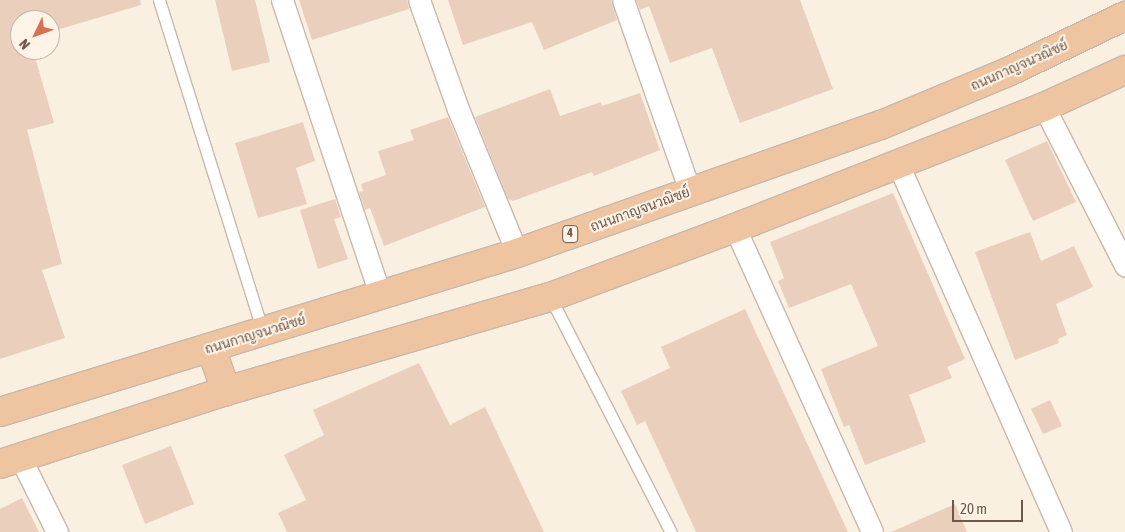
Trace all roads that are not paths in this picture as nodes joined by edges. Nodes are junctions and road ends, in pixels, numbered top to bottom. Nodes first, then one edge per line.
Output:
1 (159, 0) edge
2 (282, 0) edge
3 (419, 0) edge
4 (622, 0) edge
5 (1125, 16) edge
6 (1125, 70) edge
7 (1044, 107) junction
8 (898, 164) junction
9 (690, 191) junction
10 (735, 228) junction
11 (517, 254) junction
12 (1125, 265) edge
13 (381, 297) junction
14 (550, 297) junction
15 (263, 331) junction
16 (211, 348) junction
17 (226, 390) junction
18 (0, 412) edge
19 (10, 461) edge
20 (57, 532) edge
21 (671, 532) edge
22 (872, 532) edge
23 (1061, 532) edge

1 - 15 lane
2 - 13 street
3 - 11 street
4 - 9 street
5 - 9 highway, ถนนกาญจนวณิชย์ / 4
6 - 7 highway
7 - 8 highway
7 - 12 street
8 - 10 highway
8 - 23 street
9 - 11 highway, ถนนกาญจนวณิชย์ / 4
10 - 14 highway
10 - 22 street
11 - 13 highway, ถนนกาญจนวณิชย์ / 4
13 - 15 highway, ถนนกาญจนวณิชย์ / 4
14 - 17 highway
14 - 21 lane
15 - 16 highway, ถนนกาญจนวณิชย์ / 4
16 - 17 highway
16 - 18 highway, ถนนกาญจนวณิชย์ / 4
17 - 19 highway
19 - 20 street

